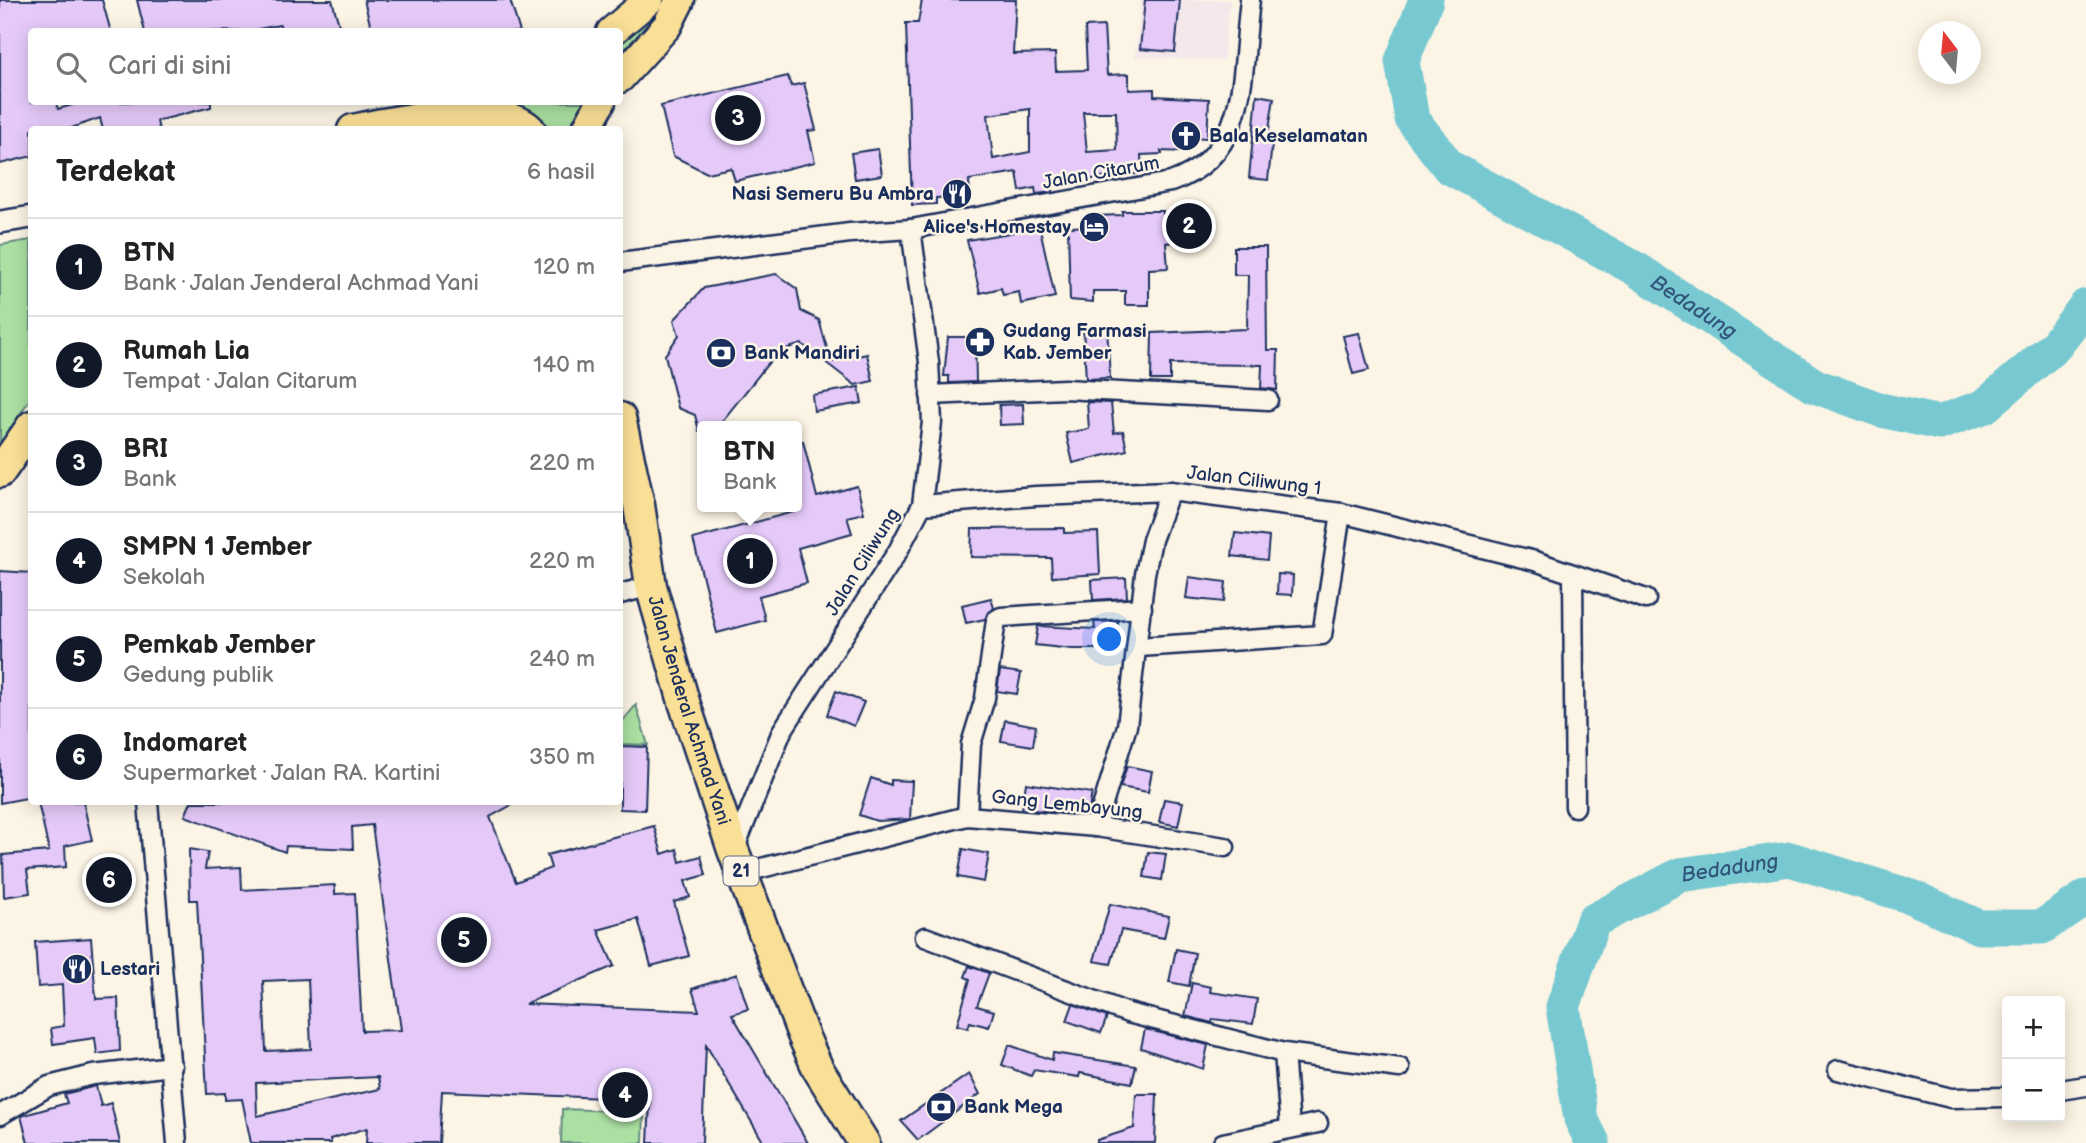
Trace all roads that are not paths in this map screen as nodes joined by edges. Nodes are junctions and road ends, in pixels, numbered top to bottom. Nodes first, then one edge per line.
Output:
1 (649, 0) edge
2 (680, 0) edge
3 (1250, 0) edge
4 (616, 28) edge
5 (623, 75) edge
6 (441, 105) edge
7 (599, 105) edge
8 (392, 122) junction
9 (372, 126) edge
10 (526, 126) edge
11 (588, 126) edge
12 (28, 218) edge
13 (0, 222) edge
14 (911, 229) junction
15 (623, 262) edge
16 (930, 395) junction
17 (1268, 400) dead end
18 (28, 432) edge
19 (623, 432) edge
20 (0, 472) edge
21 (1170, 491) junction
22 (922, 505) junction
23 (1341, 513) junction
24 (1573, 575) junction
25 (651, 586) junction
26 (623, 593) edge
27 (1646, 598) dead end
28 (1142, 608) junction
29 (1139, 647) junction
30 (148, 805) edge
31 (1575, 807) dead end
32 (967, 817) junction
33 (1096, 827) junction
34 (1225, 846) dead end
35 (738, 862) junction
36 (925, 937) dead end
37 (1284, 1053) junction
38 (172, 1066) junction
39 (1400, 1068) dead end
40 (1838, 1070) dead end
41 (2086, 1086) edge
42 (2065, 1089) edge
43 (2002, 1097) edge
44 (0, 1115) edge
45 (1318, 1123) dead end
46 (1290, 1127) junction
47 (177, 1143) edge
48 (864, 1143) edge
49 (1223, 1143) edge

1 - 4 main road
2 - 5 main road
3 - 14 street, Jalan Citarum
6 - 8 main road
7 - 11 main road
8 - 9 highway
8 - 10 highway
12 - 13 street
14 - 15 street, Jalan Citarum
14 - 16 street, Jalan Ciliwung
16 - 17 street
16 - 22 street, Jalan Ciliwung
18 - 20 highway
19 - 25 highway, Jalan Jenderal Achmad Yani / 21
21 - 22 street, Jalan Ciliwung 1
21 - 23 street, Jalan Ciliwung 1
21 - 28 street
22 - 35 street, Jalan Ciliwung
23 - 24 street, Jalan Ciliwung 1
23 - 29 street
24 - 27 street, Jalan Ciliwung 1
24 - 31 street
25 - 26 street
25 - 35 highway, Jalan Jenderal Achmad Yani / 21
28 - 29 street
28 - 32 street
29 - 33 street
30 - 38 street
32 - 33 street, Gang Lembayung
32 - 35 street, Gang Lembayung
33 - 34 street, Gang Lembayung
35 - 48 highway, Jalan Jenderal Achmad Yani / 21
36 - 37 street
37 - 39 street
37 - 46 street
38 - 44 street
38 - 47 street
40 - 43 street
41 - 42 street
45 - 46 street
46 - 49 street

